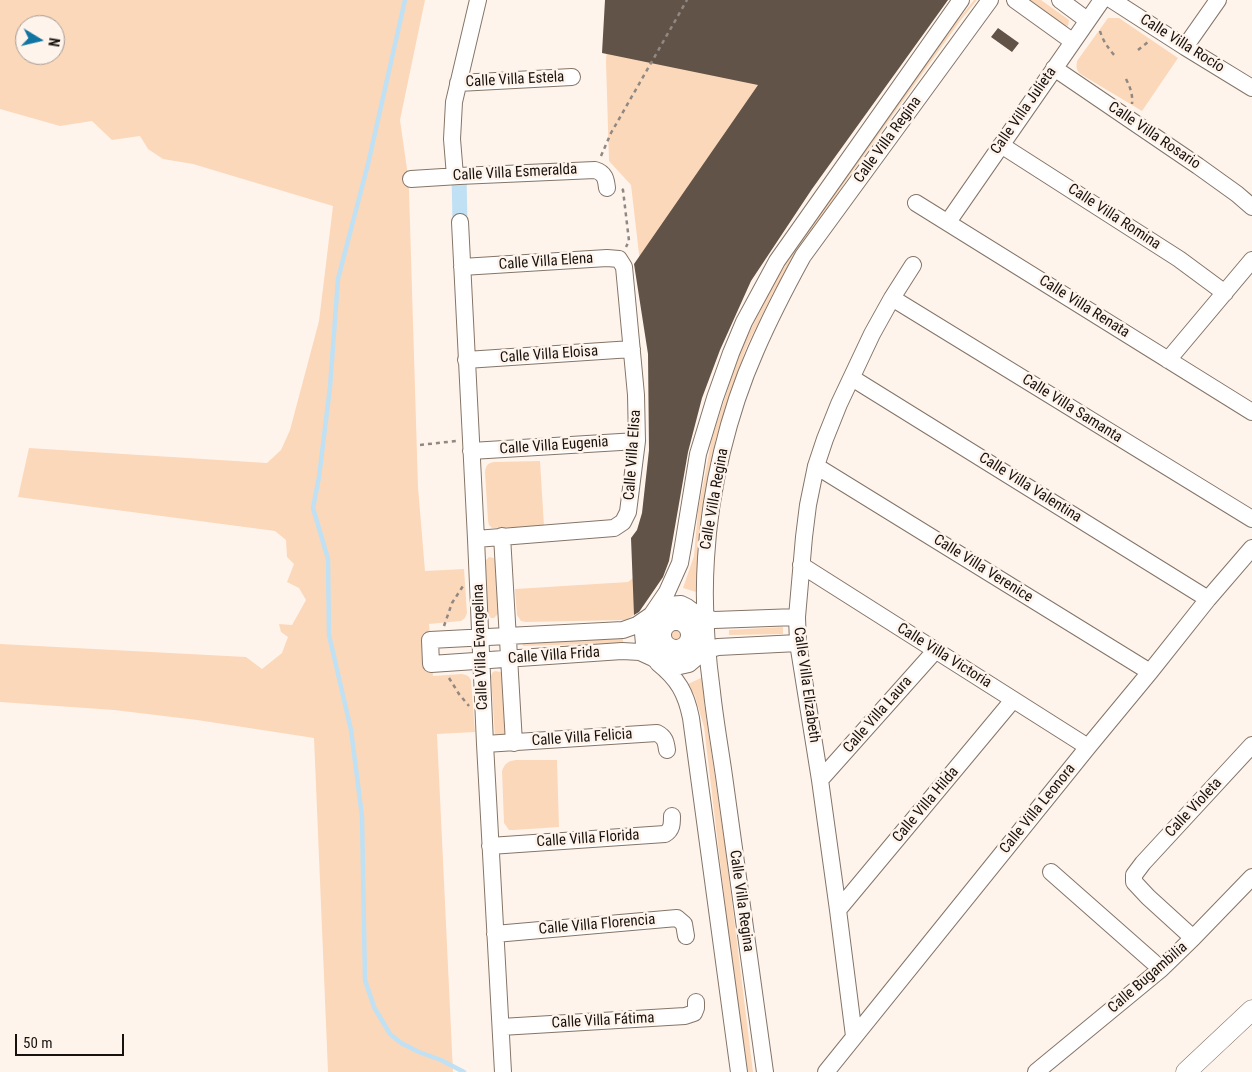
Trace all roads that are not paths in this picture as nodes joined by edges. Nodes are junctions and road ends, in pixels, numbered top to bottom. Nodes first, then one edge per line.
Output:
1 (478, 0) edge
2 (961, 0) edge
3 (1015, 0) edge
4 (1060, 0) edge
5 (1112, 0) edge
6 (1218, 0) edge
7 (987, 2) edge
8 (1094, 10) edge
9 (1072, 41) junction
10 (1185, 47) junction
11 (1054, 68) junction
12 (573, 78) dead end
13 (458, 83) junction
14 (1252, 88) edge
15 (1001, 145) junction
16 (456, 176) junction
17 (411, 179) dead end
18 (603, 180) road end
19 (916, 202) dead end
20 (1252, 207) edge
21 (460, 222) dead end
22 (948, 222) junction
23 (1252, 260) edge
24 (622, 263) joint
25 (913, 264) dead end
26 (462, 267) junction
27 (1225, 293) junction
28 (892, 298) junction
29 (632, 349) junction
30 (466, 360) junction
31 (1168, 360) junction
32 (852, 378) junction
33 (1251, 409) edge
34 (636, 440) junction
35 (471, 446) junction
36 (816, 466) junction
37 (1252, 519) edge
38 (502, 536) junction
39 (476, 538) junction
40 (1252, 548) edge
41 (801, 565) junction
42 (1208, 599) junction
43 (797, 617) junction
44 (677, 635) junction
45 (798, 643) junction
46 (497, 647) junction
47 (935, 651) junction
48 (1150, 672) junction
49 (1014, 700) junction
50 (514, 743) junction
51 (485, 744) junction
52 (1252, 745) edge
53 (1088, 747) junction
54 (667, 750) dead end
55 (820, 780) junction
56 (672, 816) dead end
57 (490, 846) junction
58 (1051, 872) dead end
59 (1252, 877) edge
60 (838, 910) junction
61 (495, 934) junction
62 (686, 936) dead end
63 (1192, 938) junction
64 (1161, 969) junction
65 (696, 1002) dead end
66 (1252, 1010) edge
67 (501, 1026) junction
68 (854, 1036) junction
69 (504, 1072) edge
70 (739, 1072) edge
71 (765, 1072) edge
72 (826, 1072) edge
73 (1036, 1072) edge
74 (1186, 1072) edge

1 - 13 street
2 - 44 street, Calle Villa Regina
3 - 9 street
4 - 8 street
5 - 10 street, Calle Villa Rocío
6 - 10 street
7 - 44 street, Calle Villa Regina
8 - 9 street, Calle Villa Julieta
9 - 11 street, Calle Villa Julieta
10 - 14 street, Calle Villa Rocío
11 - 15 street, Calle Villa Julieta
11 - 20 street, Calle Villa Rosario
12 - 13 street, Calle Villa Estela
13 - 16 street
15 - 22 street, Calle Villa Julieta
15 - 27 street, Calle Villa Romina
16 - 17 street, Calle Villa Esmeralda
16 - 18 street, Calle Villa Esmeralda
19 - 22 street, Calle Villa Renata
21 - 26 street, Calle Villa Evangelina
22 - 31 street, Calle Villa Renata
23 - 27 street
24 - 26 street, Calle Villa Elena
24 - 29 street, Calle Villa Elisa
25 - 28 street, Calle Villa Elizabeth
26 - 30 street, Calle Villa Evangelina
27 - 31 street
28 - 32 street, Calle Villa Elizabeth
28 - 37 street, Calle Villa Samanta
29 - 30 street, Calle Villa Eloisa
29 - 34 street, Calle Villa Elisa
30 - 35 street, Calle Villa Evangelina
31 - 33 street, Calle Villa Renata
32 - 36 street, Calle Villa Elizabeth
32 - 42 street, Calle Villa Valentina
34 - 35 street, Calle Villa Eugenia
34 - 38 street, Calle Villa Elisa
35 - 39 street, Calle Villa Evangelina
36 - 41 street, Calle Villa Elizabeth
36 - 48 street, Calle Villa Verenice
38 - 39 street, Calle Villa Elisa
38 - 46 street, Calle Villa Evangelina
39 - 46 street, Calle Villa Evangelina
40 - 42 street, Calle Villa Leonora
41 - 43 street, Calle Villa Elizabeth
41 - 47 street, Calle Villa Victoria
42 - 48 street, Calle Villa Leonora
43 - 44 street, Calle Villa Frida
43 - 45 street, Calle Villa Elizabeth
44 - 45 street, Calle Villa Frida
44 - 46 street, Calle Villa Frida
44 - 46 street, Calle Villa Frida
44 - 70 street, Calle Villa Regina
44 - 71 street, Calle Villa Regina
45 - 55 street, Calle Villa Elizabeth
46 - 50 street, Calle Villa Evangelina
46 - 51 street, Calle Villa Evangelina
47 - 49 street, Calle Villa Victoria
47 - 55 street, Calle Villa Laura
48 - 53 street, Calle Villa Leonora
49 - 53 street, Calle Villa Victoria
49 - 60 street, Calle Villa Hilda
50 - 51 street, Calle Villa Felicia
50 - 54 street, Calle Villa Felicia
51 - 57 street, Calle Villa Evangelina
52 - 63 street, Calle Violeta
53 - 68 street, Calle Villa Leonora
55 - 60 street, Calle Villa Elizabeth
56 - 57 street, Calle Villa Florida
57 - 61 street, Calle Villa Evangelina
58 - 64 street
59 - 63 street, Calle Bugambilia
60 - 68 street, Calle Villa Elizabeth
61 - 62 street, Calle Villa Florencia
61 - 67 street, Calle Villa Evangelina
63 - 64 street, Calle Bugambilia
64 - 73 street, Calle Bugambilia
65 - 67 street, Calle Villa Fátima
66 - 74 street
67 - 69 street, Calle Villa Evangelina
68 - 72 street, Calle Villa Leonora

